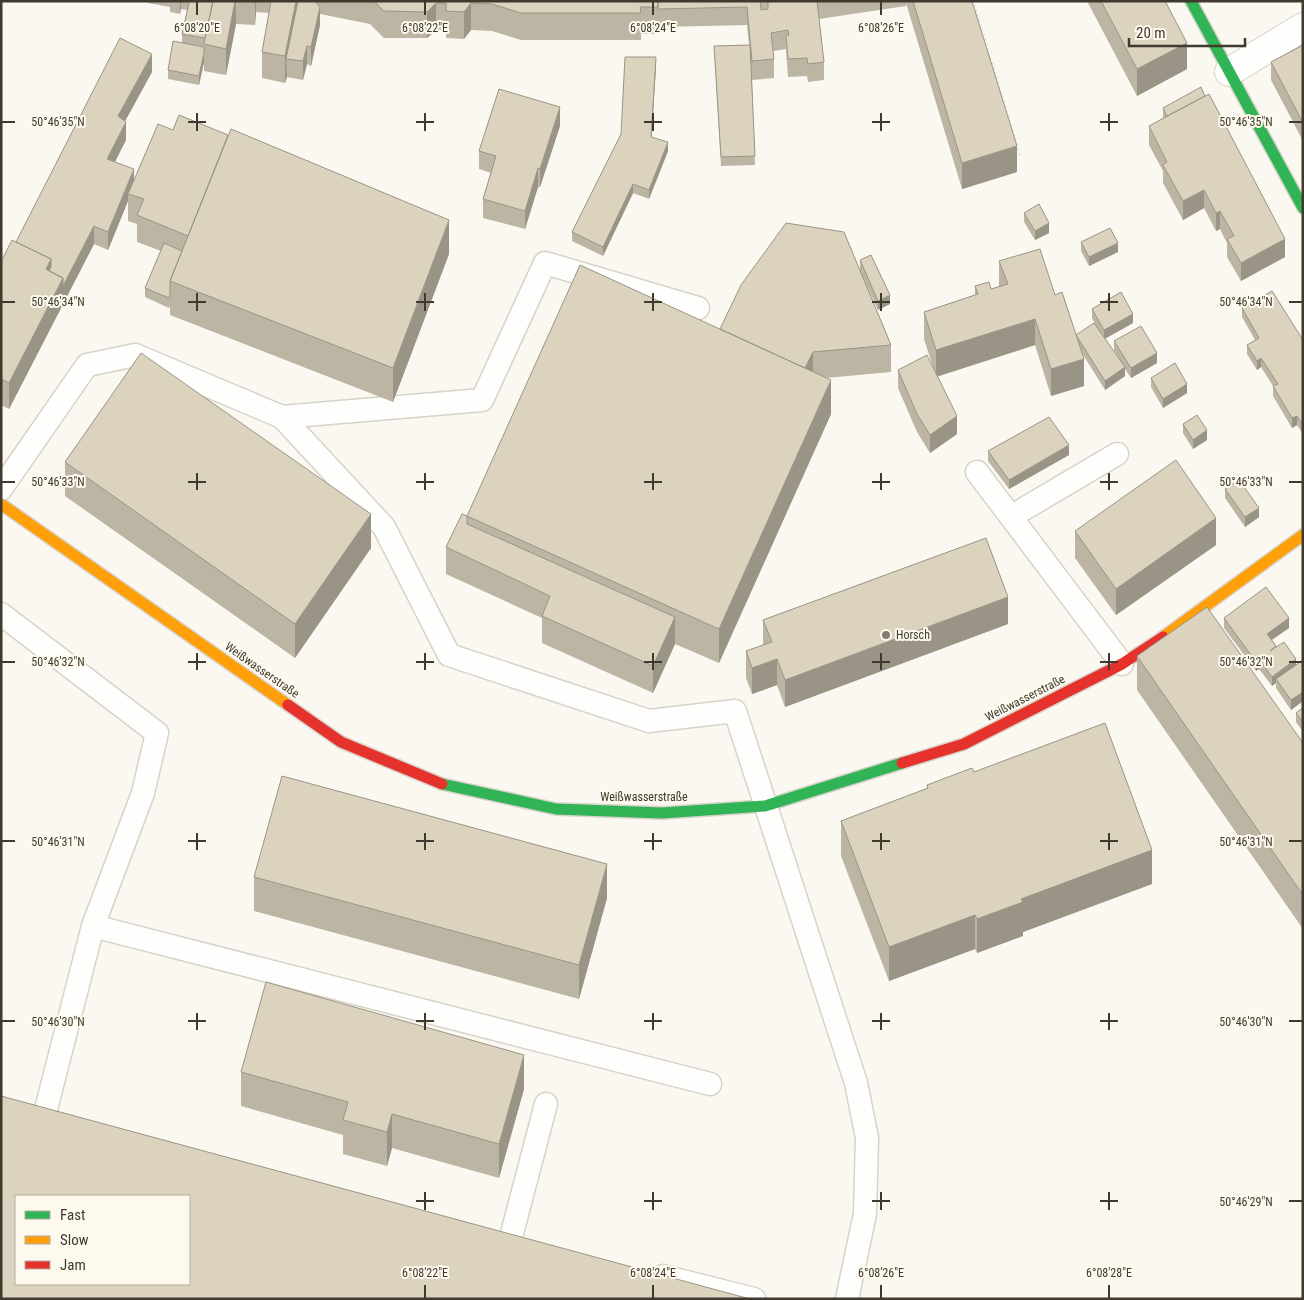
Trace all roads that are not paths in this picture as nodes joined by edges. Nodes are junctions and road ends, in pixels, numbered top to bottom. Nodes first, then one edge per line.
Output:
1 (1192, 1) edge
2 (1303, 27) edge
3 (1229, 72) junction
4 (1303, 208) edge
5 (698, 308) dead end
6 (282, 417) junction
7 (1117, 454) dead end
8 (976, 472) dead end
9 (1, 489) edge
10 (1, 504) edge
11 (1012, 516) junction
12 (1303, 535) edge
13 (1, 614) edge
14 (1122, 664) junction
15 (766, 806) junction
16 (93, 926) junction
17 (710, 1084) dead end
18 (546, 1104) dead end
19 (46, 1113) edge
20 (511, 1237) edge
21 (643, 1271) edge
22 (754, 1299) edge
23 (847, 1299) edge

1 - 3 street
2 - 3 street
3 - 4 street
5 - 6 lane
6 - 9 lane
6 - 15 lane
7 - 11 lane
8 - 11 lane
10 - 15 street, Weißwasserstraße
11 - 14 lane
12 - 14 street, Weißwasserstraße
13 - 16 lane
14 - 15 street, Weißwasserstraße
15 - 23 lane
16 - 17 lane
16 - 19 lane
18 - 20 lane
21 - 22 lane

